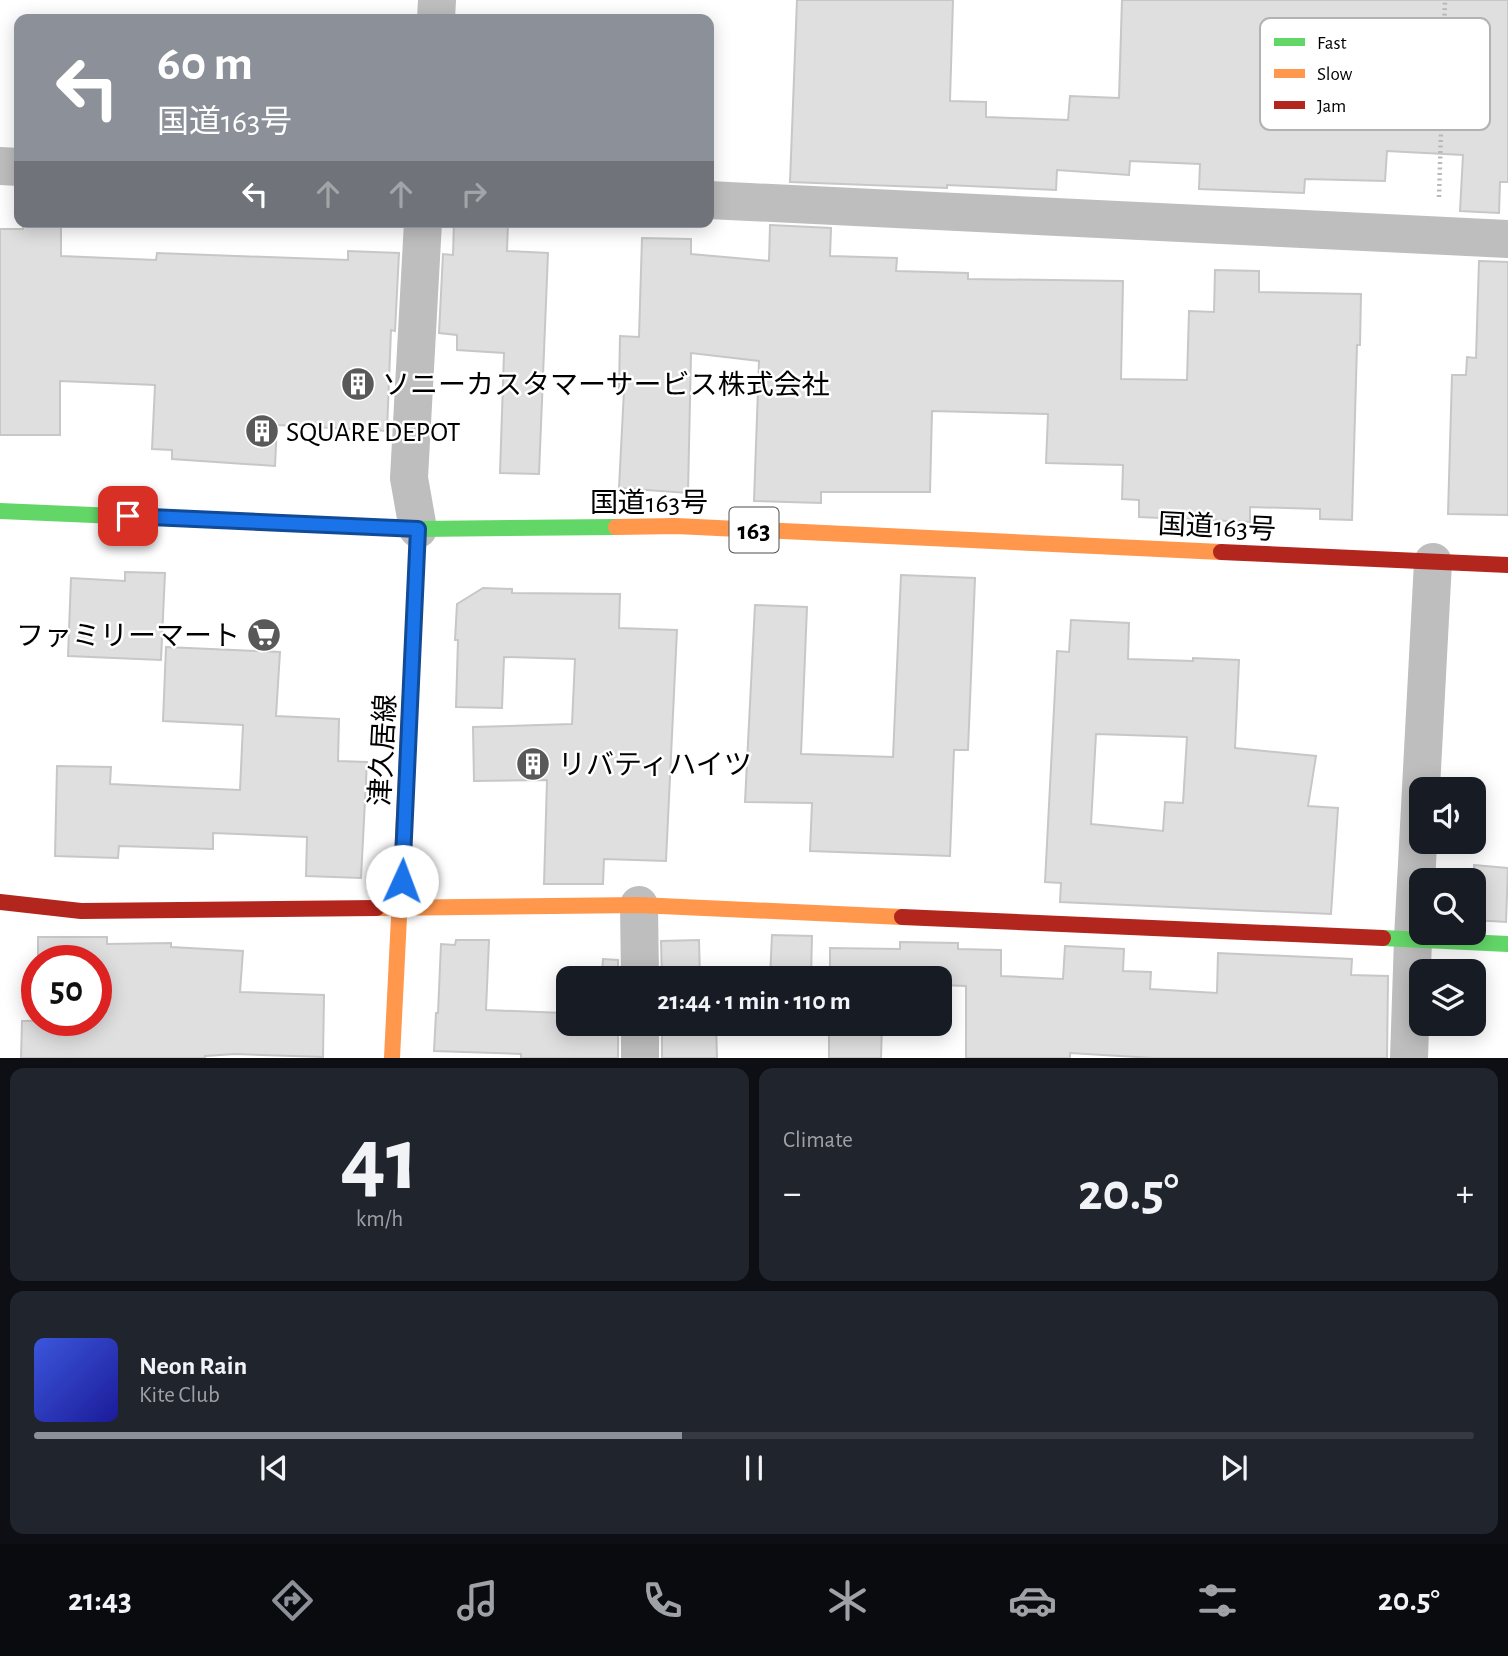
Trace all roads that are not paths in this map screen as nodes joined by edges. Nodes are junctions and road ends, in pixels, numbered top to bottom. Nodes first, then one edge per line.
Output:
1 (714, 200) edge
2 (423, 228) edge
3 (1508, 239) edge
4 (0, 511) edge
5 (418, 529) junction
6 (1433, 562) junction
7 (1508, 565) edge
8 (1417, 868) edge
9 (0, 901) edge
10 (639, 905) junction
11 (401, 906) junction
12 (1409, 939) edge
13 (1486, 943) edge
14 (1508, 944) edge
15 (1413, 945) edge
16 (640, 966) edge
17 (640, 1036) edge
18 (392, 1058) edge
19 (640, 1058) edge
20 (1409, 1058) edge

1 - 3 street
2 - 5 street
4 - 5 main road, 国道163号 / 163
5 - 6 main road, 国道163号 / 163
5 - 11 main road, 津久居線
6 - 7 main road, 国道163号 / 163
6 - 8 street
9 - 11 main road
10 - 11 main road
10 - 12 main road
10 - 16 street
11 - 18 main road, 津久居線
13 - 14 main road
15 - 20 street
17 - 19 street

